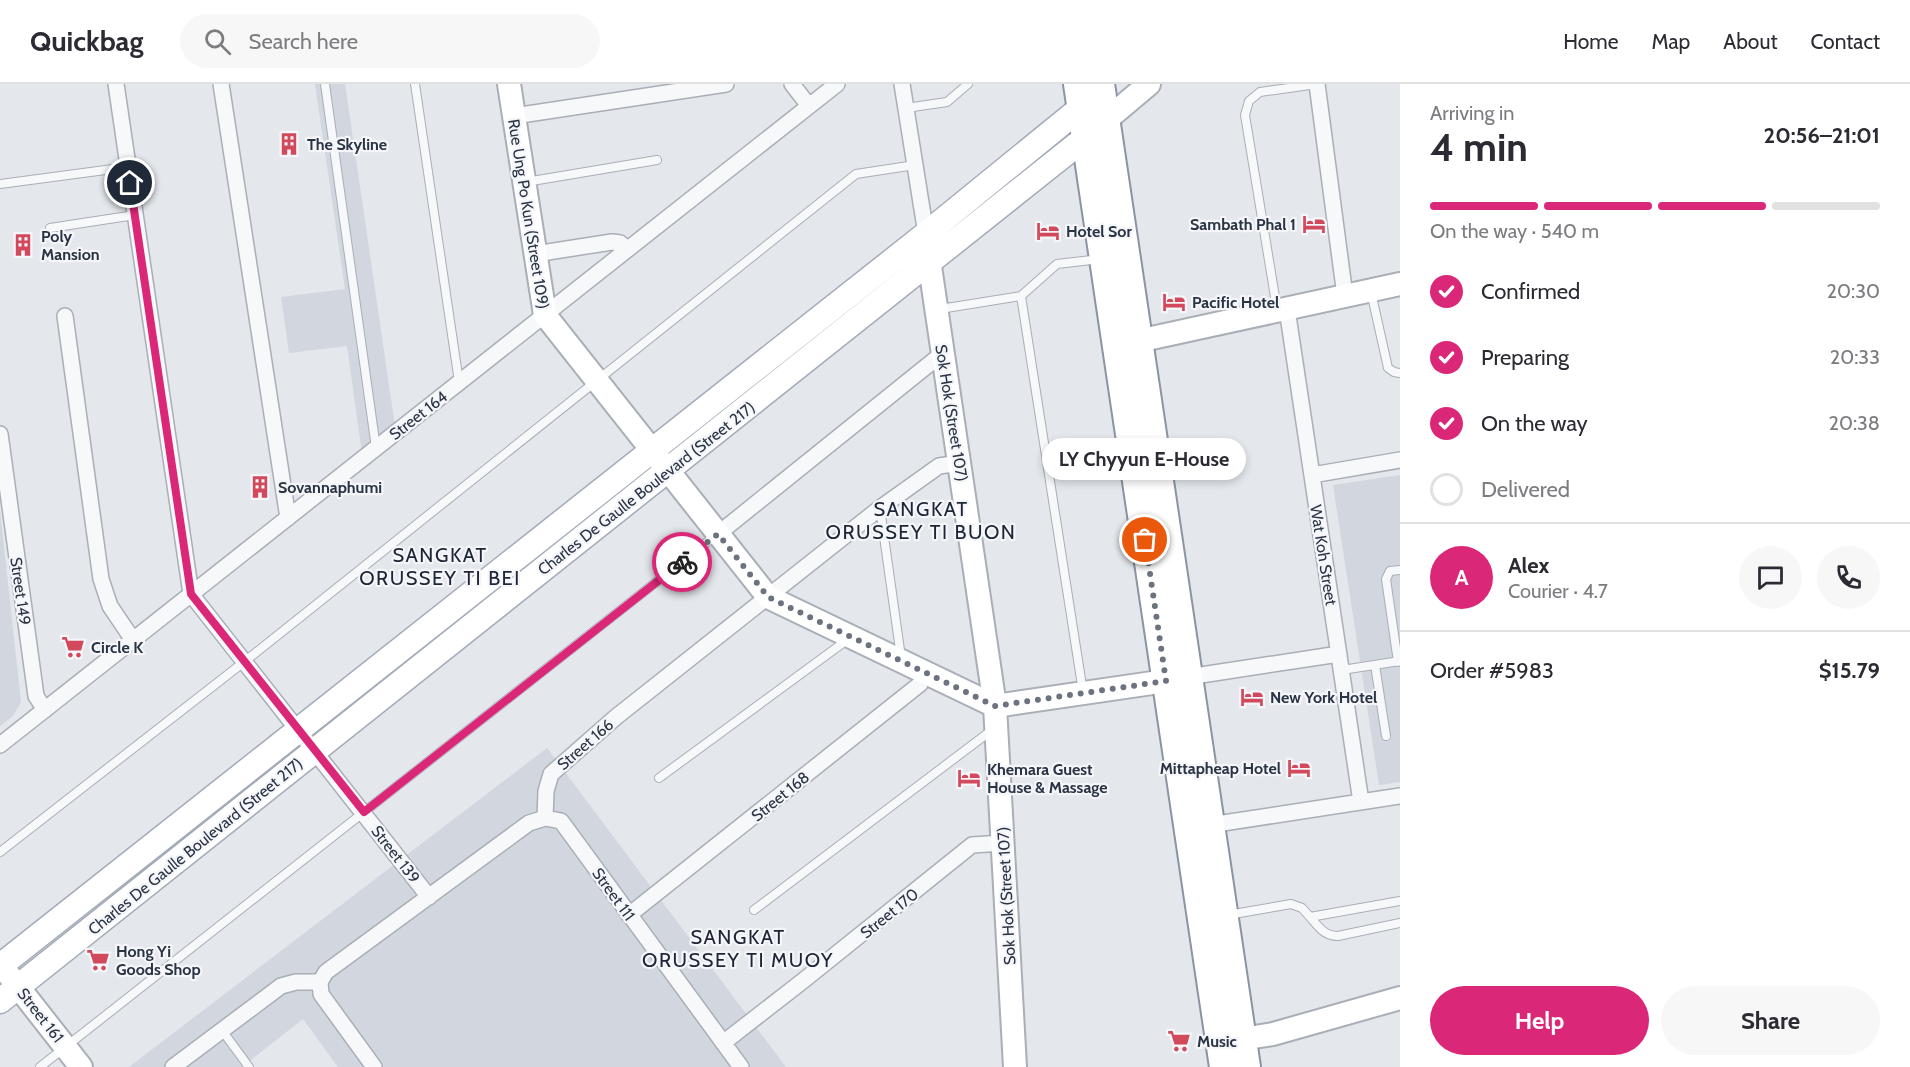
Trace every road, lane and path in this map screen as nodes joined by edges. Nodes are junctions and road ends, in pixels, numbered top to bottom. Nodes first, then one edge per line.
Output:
1 (116, 84) edge
2 (221, 84) edge
3 (325, 84) edge
4 (415, 84) edge
5 (509, 84) edge
6 (726, 84) edge
7 (792, 84) edge
8 (837, 84) edge
9 (902, 84) edge
10 (968, 84) edge
11 (1149, 84) edge
12 (1317, 84) edge
13 (1094, 101) edge
14 (809, 106) junction
15 (906, 108) junction
16 (514, 116) junction
17 (657, 160) dead end
18 (915, 165) junction
19 (128, 166) junction
20 (524, 183) junction
21 (0, 184) edge
22 (135, 215) junction
23 (50, 228) dead end
24 (926, 234) junction
25 (627, 249) junction
26 (535, 254) junction
27 (1114, 257) junction
28 (930, 263) junction
29 (1400, 284) edge
30 (1370, 290) junction
31 (1021, 296) junction
32 (1345, 296) junction
33 (937, 309) junction
34 (1282, 310) junction
35 (544, 315) junction
36 (65, 316) dead end
37 (1138, 341) junction
38 (943, 352) junction
39 (1400, 373) edge
40 (597, 381) junction
41 (459, 382) junction
42 (0, 434) edge
43 (376, 448) junction
44 (651, 450) junction
45 (1400, 460) edge
46 (960, 462) junction
47 (668, 471) junction
48 (1312, 475) junction
49 (4, 488) edge
50 (880, 508) junction
51 (288, 518) junction
52 (718, 534) junction
53 (1400, 570) edge
54 (191, 594) junction
55 (768, 597) junction
56 (851, 637) junction
57 (133, 640) junction
58 (1339, 654) junction
59 (902, 661) junction
60 (244, 662) junction
61 (1399, 662) edge
62 (1375, 665) junction
63 (1342, 670) junction
64 (925, 673) junction
65 (1177, 679) junction
66 (1083, 693) junction
67 (45, 710) junction
68 (996, 717) junction
69 (298, 729) junction
70 (1386, 736) dead end
71 (0, 745) edge
72 (315, 751) junction
73 (659, 778) dead end
74 (1400, 796) edge
75 (1361, 802) junction
76 (364, 812) junction
77 (545, 818) junction
78 (1210, 825) junction
79 (1004, 843) junction
80 (0, 852) edge
81 (429, 897) junction
82 (1400, 901) edge
83 (754, 910) dead end
84 (629, 915) junction
85 (1224, 916) junction
86 (1310, 917) junction
87 (1400, 923) edge
88 (0, 964) edge
89 (320, 982) junction
90 (9, 994) edge
91 (1400, 998) edge
92 (221, 1029) junction
93 (1242, 1039) junction
94 (723, 1043) junction
95 (65, 1046) junction
96 (40, 1067) edge
97 (81, 1067) edge
98 (173, 1067) edge
99 (249, 1067) edge
100 (374, 1067) edge
101 (741, 1067) edge
102 (1015, 1067) edge
103 (1224, 1067) edge
104 (1246, 1067) edge

1 - 19 street, Street 139
2 - 51 street
3 - 43 lane
4 - 41 lane
5 - 16 street, Rue Ung Po Kun (Street 109)
6 - 16 street
7 - 14 street
8 - 14 street, Street 164
9 - 15 street, Sok Hok (Street 107)
10 - 15 lane
11 - 13 street, Charles De Gaulle Boulevard (Street 217)
12 - 32 street
12 - 34 lane
13 - 24 main road, Charles De Gaulle Boulevard (Street 217)
13 - 27 highway
13 - 28 main road, Charles De Gaulle Boulevard (Street 217)
14 - 25 street, Street 164
15 - 18 street, Sok Hok (Street 107)
16 - 20 street, Rue Ung Po Kun (Street 109)
17 - 20 lane
18 - 24 street, Sok Hok (Street 107)
18 - 40 lane
19 - 21 lane
19 - 22 street, Street 139
20 - 26 street, Rue Ung Po Kun (Street 109)
22 - 23 lane
22 - 54 street, Street 139
24 - 28 street, Sok Hok (Street 107)
24 - 44 main road, Charles De Gaulle Boulevard (Street 217)
25 - 26 street
25 - 35 street, Street 164
26 - 35 street, Rue Ung Po Kun (Street 109)
27 - 31 lane
27 - 37 highway
27 - 65 highway
28 - 33 street, Sok Hok (Street 107)
28 - 47 main road, Charles De Gaulle Boulevard (Street 217)
29 - 30 street
30 - 32 street
30 - 39 lane
31 - 33 lane
31 - 66 lane
32 - 34 street
33 - 38 street, Sok Hok (Street 107)
34 - 37 street
34 - 48 street, Wat Koh Street
35 - 40 street, Rue Ung Po Kun (Street 109)
35 - 41 street, Street 164
36 - 57 street
37 - 65 highway
38 - 46 street, Sok Hok (Street 107)
38 - 52 street
40 - 44 street, Rue Ung Po Kun (Street 109)
40 - 60 lane
41 - 43 street, Street 164
42 - 49 street, Street 149
43 - 51 street, Street 164
44 - 47 street, Rue Ung Po Kun (Street 109)
44 - 69 main road, Charles De Gaulle Boulevard (Street 217)
45 - 48 street
46 - 50 street, Street 166
46 - 68 street, Sok Hok (Street 107)
47 - 52 street, Rue Ung Po Kun (Street 109)
47 - 72 main road, Charles De Gaulle Boulevard (Street 217)
48 - 58 street, Wat Koh Street
49 - 67 street, Street 149
50 - 55 street, Street 166
50 - 59 lane
51 - 54 street, Street 164
52 - 55 street, Rue Ung Po Kun (Street 109)
52 - 76 lane
53 - 61 lane
54 - 57 street, Street 164
54 - 60 street, Street 139
55 - 56 street, Rue Ung Po Kun (Street 109)
55 - 77 street, Street 166
56 - 59 street, Rue Ung Po Kun (Street 109)
56 - 73 lane
57 - 67 street, Street 164
58 - 63 street, Wat Koh Street
58 - 65 street
59 - 64 street, Rue Ung Po Kun (Street 109)
60 - 69 street, Street 139
60 - 80 lane
61 - 62 lane
62 - 63 lane
62 - 70 lane
63 - 75 street, Wat Koh Street
64 - 68 street, Rue Ung Po Kun (Street 109)
64 - 84 street, Street 168
65 - 66 street
65 - 78 highway
65 - 103 highway
66 - 68 street
67 - 71 street, Street 164
68 - 79 street, Sok Hok (Street 107)
68 - 83 lane
69 - 72 street, Street 139
69 - 88 main road, Charles De Gaulle Boulevard (Street 217)
72 - 76 street, Street 139
72 - 90 main road, Charles De Gaulle Boulevard (Street 217)
74 - 75 street
75 - 78 street
76 - 81 street, Street 139
76 - 95 lane
77 - 81 street
77 - 84 street, Street 111
78 - 85 highway
79 - 94 street, Street 170
79 - 102 street, Sok Hok (Street 107)
81 - 89 street
82 - 86 lane
84 - 94 street, Street 111
85 - 86 lane
85 - 93 highway
86 - 87 lane
88 - 90 street, Street 161
89 - 92 street
89 - 100 street
90 - 95 street, Street 161
91 - 93 street
92 - 98 street
92 - 99 lane
93 - 104 highway
94 - 101 street, Street 111
95 - 96 lane
95 - 97 street, Street 161

